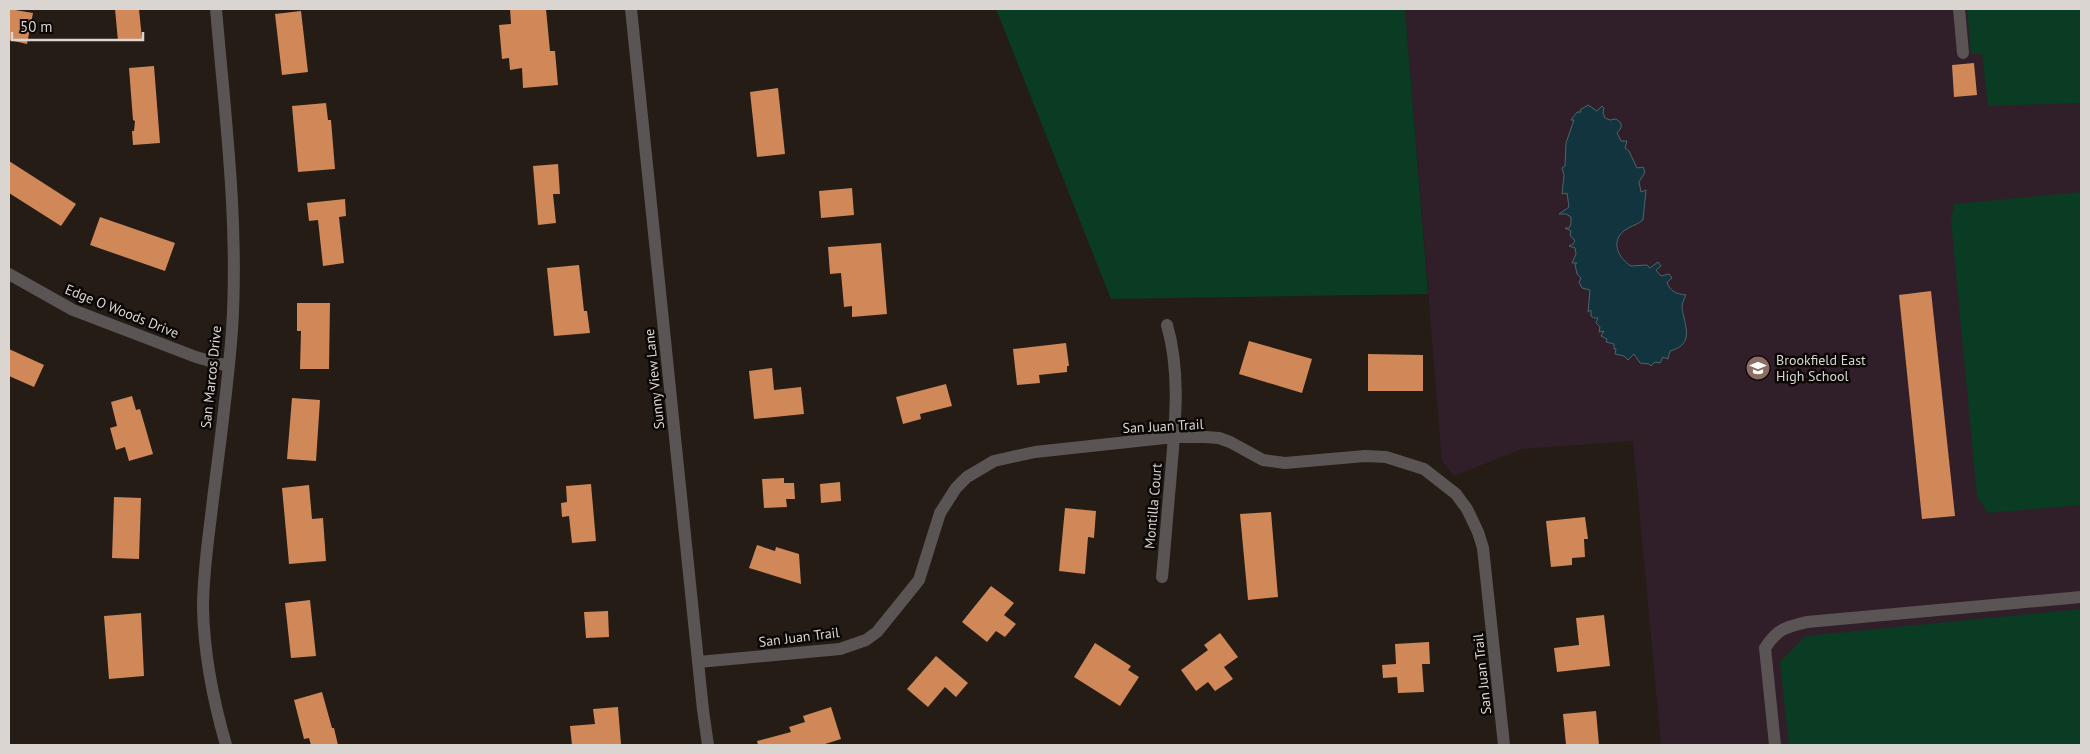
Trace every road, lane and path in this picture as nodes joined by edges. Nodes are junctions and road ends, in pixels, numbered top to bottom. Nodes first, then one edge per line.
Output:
1 (216, 9) edge
2 (631, 9) edge
3 (1959, 9) edge
4 (1963, 52) dead end
5 (9, 274) edge
6 (1166, 325) dead end
7 (228, 366) junction
8 (1174, 437) junction
9 (1162, 577) dead end
10 (2081, 597) edge
11 (698, 662) junction
12 (226, 745) edge
13 (708, 745) edge
14 (1504, 745) edge
15 (1775, 745) edge

1 - 7 street, San Marcos Drive
2 - 11 street, Sunny View Lane
3 - 4 street
5 - 7 street, Edge O Woods Drive
6 - 8 street, Montilla Court
7 - 12 street, San Marcos Drive
8 - 9 street, Montilla Court
8 - 11 street, San Juan Trail
8 - 14 street, San Juan Trail
10 - 15 street
11 - 13 street, Sunny View Lane

